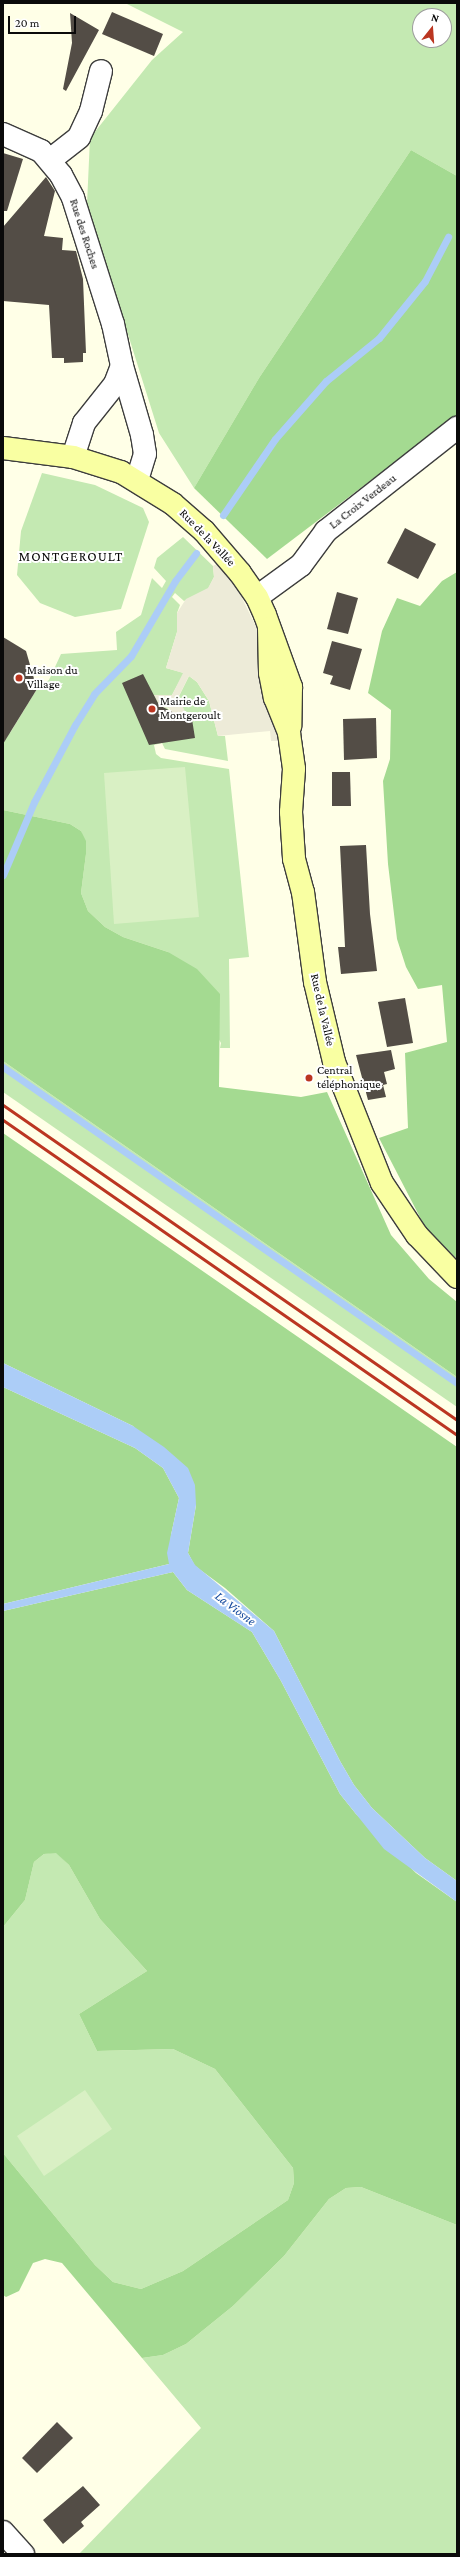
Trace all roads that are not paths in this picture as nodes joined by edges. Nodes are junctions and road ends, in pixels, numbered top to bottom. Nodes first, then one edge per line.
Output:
1 (101, 71) dead end
2 (3, 134) edge
3 (50, 160) junction
4 (122, 366) junction
5 (457, 428) edge
6 (3, 448) edge
7 (73, 457) junction
8 (137, 480) junction
9 (257, 597) junction
10 (457, 1278) edge
11 (3, 2532) edge
12 (23, 2554) edge

1 - 3 street
2 - 3 street, Rue des Roches
3 - 4 street, Rue des Roches
4 - 7 street
4 - 8 street, Rue des Roches
5 - 9 street, La Croix Verdeau
6 - 7 main road, Rue de la Vallée
7 - 8 main road, Rue de la Vallée
8 - 9 main road, Rue de la Vallée
9 - 10 main road, Rue de la Vallée
11 - 12 street

